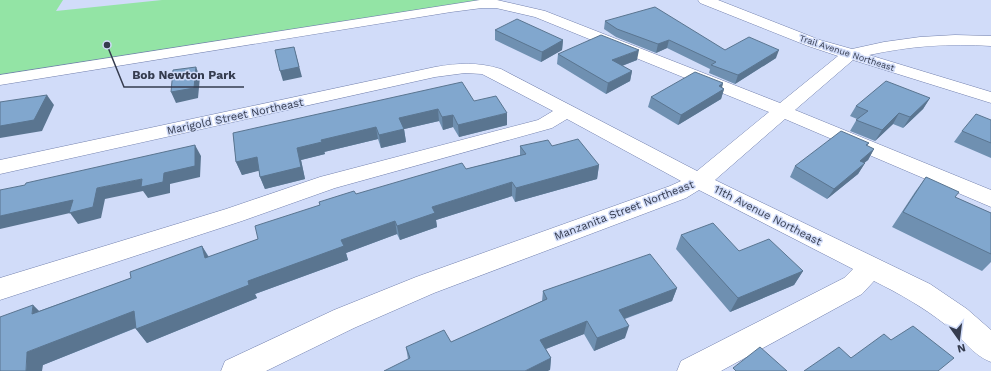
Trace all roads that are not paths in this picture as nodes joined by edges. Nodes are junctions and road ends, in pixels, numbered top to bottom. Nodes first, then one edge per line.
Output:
1 (705, 0) edge
2 (991, 41) edge
3 (849, 55) junction
4 (470, 67) joint
5 (0, 80) edge
6 (991, 98) edge
7 (567, 112) junction
8 (782, 112) junction
9 (0, 167) edge
10 (699, 181) junction
11 (991, 199) edge
12 (871, 267) junction
13 (0, 289) edge
14 (991, 349) edge
15 (236, 371) edge
16 (692, 371) edge

1 - 3 street, Trail Avenue Northeast
2 - 3 street, Manzanita Street Northeast
3 - 6 street, Trail Avenue Northeast
3 - 8 street, Manzanita Street Northeast
4 - 7 street, 11th Avenue Northeast
4 - 9 street, Marigold Street Northeast
5 - 8 street
7 - 10 street, 11th Avenue Northeast
7 - 13 street
8 - 10 street, Manzanita Street Northeast
8 - 11 street
10 - 12 street, 11th Avenue Northeast
10 - 15 street, Manzanita Street Northeast
12 - 14 street, 11th Avenue Northeast
12 - 16 street

